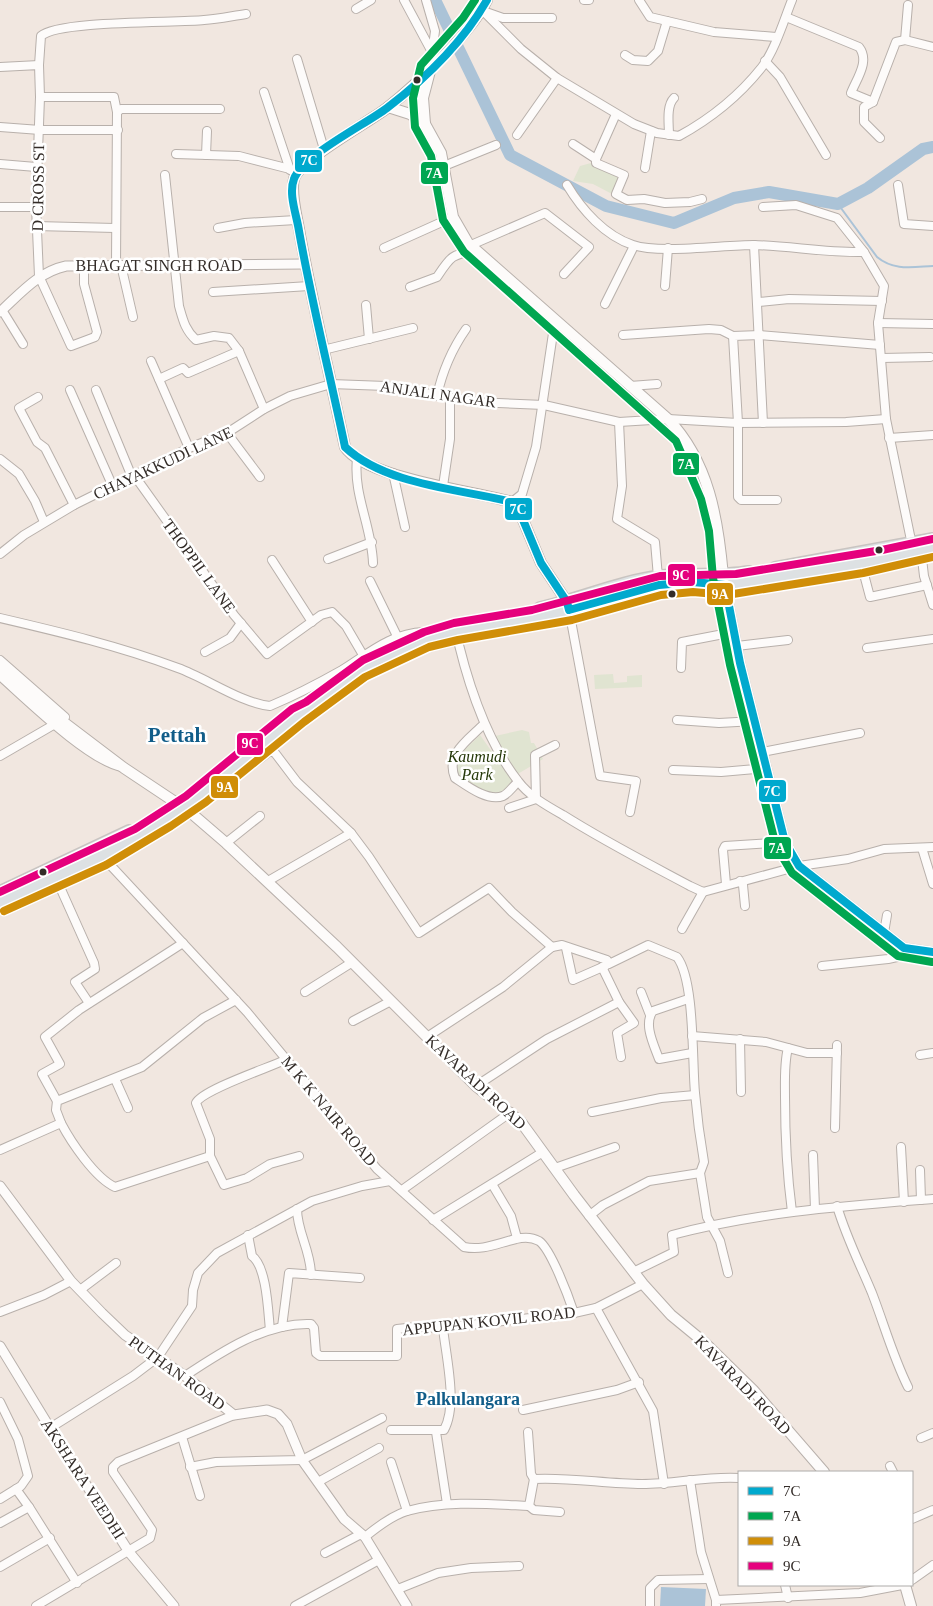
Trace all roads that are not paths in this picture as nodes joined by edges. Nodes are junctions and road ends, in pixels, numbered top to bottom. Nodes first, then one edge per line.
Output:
1 (370, 0) edge
2 (404, 0) edge
3 (426, 0) edge
4 (487, 0) edge
5 (584, 0) edge
6 (589, 0) edge
7 (639, 0) edge
8 (792, 0) edge
9 (908, 6) dead end
10 (356, 9) dead end
11 (482, 10) junction
12 (246, 14) dead end
13 (786, 17) junction
14 (552, 18) dead end
15 (667, 21) junction
16 (776, 37) junction
17 (905, 40) junction
18 (933, 47) edge
19 (625, 55) dead end
20 (435, 58) junction
21 (297, 59) dead end
22 (765, 62) junction
23 (39, 65) junction
24 (0, 67) edge
25 (430, 70) junction
26 (557, 78) junction
27 (264, 92) dead end
28 (40, 97) junction
29 (674, 98) dead end
30 (873, 102) junction
31 (388, 107) junction
32 (220, 109) dead end
33 (117, 112) junction
34 (616, 114) junction
35 (425, 124) junction
36 (0, 127) edge
37 (40, 130) junction
38 (118, 130) junction
39 (651, 130) junction
40 (207, 131) dead end
41 (517, 134) dead end
42 (670, 135) junction
43 (880, 138) dead end
44 (496, 144) dead end
45 (573, 144) dead end
46 (324, 149) junction
47 (176, 154) dead end
48 (209, 155) junction
49 (826, 155) dead end
50 (596, 159) junction
51 (0, 164) edge
52 (36, 166) junction
53 (444, 166) junction
54 (645, 168) dead end
55 (290, 169) junction
56 (165, 175) dead end
57 (294, 179) junction
58 (567, 185) dead end
59 (898, 185) dead end
60 (702, 199) dead end
61 (0, 207) edge
62 (763, 207) dead end
63 (36, 208) junction
64 (453, 218) junction
65 (296, 220) junction
66 (36, 226) junction
67 (933, 226) edge
68 (115, 228) junction
69 (218, 228) dead end
70 (754, 245) junction
71 (634, 246) junction
72 (473, 247) junction
73 (384, 248) dead end
74 (668, 248) junction
75 (864, 252) junction
76 (84, 264) junction
77 (174, 264) junction
78 (304, 264) junction
79 (118, 265) junction
80 (564, 274) dead end
81 (39, 276) junction
82 (309, 286) junction
83 (665, 286) dead end
84 (410, 287) dead end
85 (213, 292) dead end
86 (882, 301) junction
87 (759, 302) junction
88 (605, 304) dead end
89 (366, 305) dead end
90 (1, 311) edge
91 (133, 317) dead end
92 (556, 320) junction
93 (878, 323) junction
94 (933, 324) edge
95 (413, 328) dead end
96 (466, 329) dead end
97 (623, 335) dead end
98 (760, 335) junction
99 (732, 336) junction
100 (368, 339) junction
101 (23, 344) dead end
102 (880, 346) junction
103 (239, 350) junction
104 (323, 350) junction
105 (930, 357) dead end
106 (882, 358) junction
107 (151, 361) dead end
108 (159, 378) junction
109 (332, 384) junction
110 (657, 384) dead end
111 (630, 386) junction
112 (70, 390) dead end
113 (96, 390) dead end
114 (437, 396) junction
115 (38, 397) dead end
116 (450, 398) junction
117 (544, 405) junction
118 (264, 409) junction
119 (668, 419) junction
120 (886, 419) junction
121 (619, 422) junction
122 (763, 423) junction
123 (738, 424) junction
124 (227, 434) junction
125 (933, 435) edge
126 (889, 438) junction
127 (189, 448) junction
128 (0, 458) edge
129 (356, 459) junction
130 (393, 473) junction
131 (133, 476) junction
132 (260, 477) dead end
133 (443, 486) junction
134 (113, 487) junction
135 (777, 500) dead end
136 (512, 502) junction
137 (74, 505) junction
138 (44, 522) junction
139 (405, 527) dead end
140 (933, 540) edge
141 (372, 542) junction
142 (916, 547) junction
143 (933, 548) edge
144 (0, 554) edge
145 (328, 559) dead end
146 (272, 560) dead end
147 (373, 563) dead end
148 (861, 563) junction
149 (658, 577) junction
150 (724, 580) junction
151 (370, 581) dead end
152 (927, 585) junction
153 (568, 606) junction
154 (933, 606) edge
155 (0, 618) edge
156 (312, 622) junction
157 (241, 623) junction
158 (455, 626) junction
159 (424, 632) junction
160 (734, 632) junction
161 (397, 636) junction
162 (933, 639) edge
163 (788, 640) dead end
164 (737, 646) junction
165 (867, 648) dead end
166 (205, 652) dead end
167 (362, 655) junction
168 (0, 660) edge
169 (0, 667) edge
170 (681, 668) dead end
171 (0, 676) edge
172 (295, 711) junction
173 (677, 720) dead end
174 (754, 721) junction
175 (55, 724) junction
176 (484, 724) junction
177 (860, 733) dead end
178 (262, 738) junction
179 (554, 745) dead end
180 (762, 752) junction
181 (0, 756) edge
182 (120, 765) junction
183 (766, 768) junction
184 (673, 770) dead end
185 (518, 782) junction
186 (536, 799) junction
187 (179, 806) junction
188 (509, 808) dead end
189 (630, 812) dead end
190 (260, 816) dead end
191 (351, 833) junction
192 (785, 842) junction
193 (226, 843) junction
194 (933, 846) edge
195 (922, 848) junction
196 (99, 852) junction
197 (799, 866) junction
198 (56, 876) junction
199 (268, 881) junction
200 (740, 881) junction
201 (726, 884) junction
202 (933, 884) edge
203 (0, 892) edge
204 (703, 892) junction
205 (0, 902) edge
206 (745, 906) dead end
207 (887, 915) dead end
208 (682, 929) dead end
209 (884, 933) junction
210 (183, 943) junction
211 (552, 946) junction
212 (566, 948) junction
213 (904, 948) junction
214 (933, 952) edge
215 (351, 963) junction
216 (606, 966) junction
217 (822, 966) dead end
218 (305, 992) dead end
219 (641, 992) dead end
220 (688, 998) junction
221 (236, 1000) junction
222 (391, 1001) junction
223 (620, 1002) junction
224 (89, 1004) junction
225 (650, 1015) junction
226 (353, 1021) dead end
227 (692, 1036) junction
228 (427, 1037) junction
229 (740, 1039) junction
230 (788, 1048) junction
231 (692, 1053) junction
232 (933, 1054) edge
233 (920, 1055) dead end
234 (620, 1057) dead end
235 (286, 1060) junction
236 (115, 1079) junction
237 (476, 1086) junction
238 (741, 1092) dead end
239 (695, 1095) junction
240 (57, 1101) junction
241 (128, 1108) dead end
242 (511, 1112) junction
243 (592, 1112) dead end
244 (61, 1123) junction
245 (835, 1128) dead end
246 (615, 1147) dead end
247 (902, 1148) dead end
248 (0, 1150) edge
249 (543, 1152) junction
250 (813, 1155) dead end
251 (210, 1156) junction
252 (299, 1156) dead end
253 (555, 1168) junction
254 (920, 1170) dead end
255 (700, 1173) junction
256 (390, 1181) junction
257 (492, 1184) junction
258 (0, 1186) edge
259 (402, 1190) junction
260 (933, 1199) edge
261 (921, 1200) junction
262 (904, 1202) junction
263 (838, 1206) junction
264 (297, 1209) junction
265 (815, 1209) junction
266 (792, 1212) junction
267 (589, 1216) junction
268 (433, 1220) junction
269 (710, 1225) junction
270 (248, 1235) junction
271 (517, 1238) junction
272 (116, 1263) dead end
273 (633, 1272) junction
274 (728, 1273) dead end
275 (311, 1275) junction
276 (360, 1278) dead end
277 (71, 1281) junction
278 (643, 1284) junction
279 (80, 1290) junction
280 (596, 1308) junction
281 (0, 1312) edge
282 (574, 1313) junction
283 (282, 1326) junction
284 (443, 1328) junction
285 (270, 1330) junction
286 (0, 1346) edge
287 (158, 1357) junction
288 (185, 1376) junction
289 (639, 1382) junction
290 (908, 1387) dead end
291 (0, 1402) edge
292 (524, 1410) dead end
293 (234, 1415) junction
294 (382, 1418) dead end
295 (50, 1428) junction
296 (391, 1430) dead end
297 (436, 1432) junction
298 (528, 1432) dead end
299 (933, 1433) edge
300 (182, 1437) junction
301 (921, 1438) dead end
302 (379, 1448) dead end
303 (302, 1460) junction
304 (391, 1462) dead end
305 (190, 1468) junction
306 (820, 1471) edge
307 (534, 1478) junction
308 (738, 1478) edge
309 (690, 1480) junction
310 (318, 1482) junction
311 (664, 1484) junction
312 (16, 1489) junction
313 (200, 1496) dead end
314 (0, 1499) edge
315 (447, 1504) junction
316 (529, 1506) junction
317 (29, 1507) junction
318 (933, 1510) edge
319 (407, 1511) junction
320 (560, 1512) dead end
321 (913, 1519) edge
322 (0, 1523) edge
323 (363, 1536) junction
324 (50, 1538) junction
325 (129, 1552) junction
326 (325, 1553) dead end
327 (377, 1560) junction
328 (933, 1565) edge
329 (519, 1566) dead end
330 (0, 1567) edge
331 (709, 1579) junction
332 (913, 1579) edge
333 (76, 1583) junction
334 (785, 1586) edge
335 (898, 1586) edge
336 (904, 1586) edge
337 (398, 1589) junction
338 (788, 1598) junction
339 (716, 1603) edge
340 (36, 1606) edge
341 (174, 1606) edge
342 (295, 1606) edge
343 (407, 1606) edge
344 (650, 1606) edge
345 (911, 1606) edge

1 - 10 street
2 - 20 street
3 - 20 street
4 - 11 main road
5 - 6 street
7 - 15 street
8 - 13 street
9 - 17 street
11 - 14 street
11 - 20 main road
11 - 26 street
12 - 23 street, D CROSS ST
13 - 16 street
13 - 30 street
15 - 16 street
15 - 19 street
16 - 22 street
17 - 18 street
17 - 30 street
20 - 25 main road
21 - 46 street
22 - 42 street
22 - 49 street
23 - 24 street
23 - 28 street, D CROSS ST
25 - 31 main road
25 - 35 main road
26 - 34 street
26 - 41 street
27 - 55 street
28 - 33 street
28 - 37 street, D CROSS ST
29 - 42 street
30 - 43 street
31 - 35 main road
31 - 46 main road
32 - 33 street
33 - 38 street
34 - 39 street
34 - 50 street
35 - 53 main road
36 - 37 street
37 - 38 street
37 - 52 street, D CROSS ST
38 - 68 street
39 - 42 street
39 - 54 street
40 - 48 street
44 - 53 street
45 - 50 street
46 - 57 main road
47 - 48 street
48 - 55 street
50 - 60 street
51 - 52 street
52 - 63 street, D CROSS ST
53 - 64 main road
55 - 57 street
56 - 77 street
57 - 65 main road
58 - 71 street
59 - 67 street
61 - 63 street
62 - 75 street
63 - 66 street, D CROSS ST
64 - 72 main road
64 - 73 street
65 - 69 street
65 - 78 main road
66 - 68 street
66 - 81 street, D CROSS ST
68 - 79 street
70 - 74 street
70 - 75 street
70 - 87 street
71 - 74 street
71 - 88 street
72 - 80 street
72 - 84 street
72 - 92 main road
74 - 83 street
75 - 86 street
76 - 79 street, BHAGAT SINGH ROAD
76 - 81 street, BHAGAT SINGH ROAD
76 - 81 street
77 - 78 street, BHAGAT SINGH ROAD
77 - 79 street, BHAGAT SINGH ROAD
77 - 103 street
78 - 82 main road
79 - 91 street
81 - 90 street, BHAGAT SINGH ROAD
82 - 85 street
82 - 104 main road
86 - 87 street
86 - 93 street
87 - 98 street
89 - 100 street
90 - 101 street
92 - 111 main road
92 - 117 street
93 - 94 street
93 - 102 street
95 - 100 street
96 - 114 street
97 - 99 street
98 - 99 street
98 - 102 street
98 - 122 street
99 - 123 street
100 - 104 street
102 - 106 street
103 - 108 street
103 - 118 street
104 - 109 main road
105 - 106 street
106 - 120 street
107 - 108 street
108 - 127 street
109 - 114 street, ANJALI NAGAR
109 - 118 street, CHAYAKKUDI LANE
109 - 129 main road
110 - 111 street
111 - 119 main road
112 - 134 street
113 - 131 street, THOPPIL LANE
114 - 116 street, ANJALI NAGAR
115 - 137 street
116 - 117 street, ANJALI NAGAR
116 - 133 street
117 - 121 street, ANJALI NAGAR
117 - 136 street
118 - 124 street, CHAYAKKUDI LANE
119 - 121 street, ANJALI NAGAR
119 - 123 street, ANJALI NAGAR
119 - 150 main road
120 - 122 street, ANJALI NAGAR
120 - 126 street
121 - 149 street
122 - 123 street, ANJALI NAGAR
123 - 135 street
124 - 127 street, CHAYAKKUDI LANE
124 - 132 street
125 - 126 street
126 - 142 street
127 - 131 street, CHAYAKKUDI LANE
128 - 138 street
129 - 130 main road
129 - 141 street
130 - 133 main road
130 - 139 street
131 - 134 street, CHAYAKKUDI LANE
131 - 157 street, THOPPIL LANE
133 - 136 main road
134 - 137 street, CHAYAKKUDI LANE
136 - 153 main road
137 - 138 street, CHAYAKKUDI LANE
138 - 144 street, CHAYAKKUDI LANE
140 - 142 main road
141 - 145 street
141 - 147 street
142 - 143 main road
142 - 148 main road
142 - 150 main road
142 - 152 street
146 - 156 street
148 - 150 main road
148 - 152 street
149 - 150 main road
149 - 153 main road
150 - 153 main road
150 - 160 street
151 - 161 street
152 - 154 street
153 - 158 main road
153 - 189 street
155 - 167 street
156 - 157 street, THOPPIL LANE
156 - 167 street
157 - 166 street
158 - 159 main road
158 - 172 main road
158 - 176 street
159 - 161 street
159 - 172 main road
160 - 164 street
160 - 170 street
161 - 167 street
162 - 165 street
163 - 164 street
164 - 174 street
168 - 182 street
169 - 182 main road
171 - 175 street
172 - 178 main road
173 - 174 street
174 - 180 street
175 - 181 street
175 - 182 street
176 - 185 street
176 - 185 street
177 - 180 street
178 - 187 main road
178 - 187 main road
179 - 186 street
180 - 183 street
182 - 187 main road, KAVARADI ROAD
183 - 184 street
183 - 192 street
185 - 186 street
186 - 188 street
186 - 204 street
187 - 191 street
187 - 193 main road, KAVARADI ROAD
187 - 196 main road
190 - 193 street
191 - 199 street
191 - 211 street
192 - 197 street
192 - 201 street
193 - 199 main road, KAVARADI ROAD
194 - 195 street
195 - 197 street
195 - 202 street
196 - 198 main road
196 - 203 main road
196 - 210 street, M K K NAIR ROAD
197 - 200 street
197 - 209 street
198 - 205 main road
198 - 224 street
199 - 215 main road, KAVARADI ROAD
200 - 201 street
200 - 206 street
201 - 204 street
204 - 208 street
207 - 209 street
209 - 213 street
210 - 221 street, M K K NAIR ROAD
210 - 224 street
211 - 212 street
211 - 228 street
212 - 216 street
212 - 216 street
213 - 214 street
213 - 217 street
215 - 218 street
215 - 222 main road, KAVARADI ROAD
216 - 220 street
216 - 223 street
219 - 225 street
220 - 225 street
220 - 227 street
221 - 235 street, M K K NAIR ROAD
221 - 236 street
222 - 226 street
222 - 228 main road, KAVARADI ROAD
223 - 234 street
223 - 237 street
224 - 240 street
225 - 231 street
227 - 229 street
227 - 231 street
228 - 237 main road, KAVARADI ROAD
229 - 230 street
229 - 238 street
230 - 245 street
230 - 266 street
231 - 239 street
232 - 233 street
235 - 251 street
235 - 256 street, M K K NAIR ROAD
236 - 240 street
236 - 241 street
237 - 242 main road, KAVARADI ROAD
239 - 243 street
239 - 255 street
240 - 244 street
242 - 249 main road, KAVARADI ROAD
242 - 259 street
244 - 248 street
244 - 251 street
246 - 253 street
247 - 262 street
249 - 253 main road, KAVARADI ROAD
249 - 257 street
250 - 265 street
251 - 252 street
253 - 267 main road, KAVARADI ROAD
254 - 261 street
255 - 267 street
255 - 269 street
256 - 259 street, M K K NAIR ROAD
256 - 264 street
257 - 268 street
257 - 271 street
258 - 277 street, PUTHAN ROAD
259 - 268 street, M K K NAIR ROAD
260 - 261 street
261 - 262 street
262 - 263 street
263 - 265 street
263 - 290 street
264 - 270 street
264 - 275 street
265 - 266 street
266 - 269 street
267 - 273 main road, KAVARADI ROAD
268 - 271 street, M K K NAIR ROAD
269 - 273 street
269 - 274 street
270 - 285 street
270 - 287 street
271 - 282 street
272 - 279 street
273 - 278 main road, KAVARADI ROAD
275 - 276 street
275 - 283 street
277 - 279 street, PUTHAN ROAD
277 - 281 street
278 - 280 street, APPUPAN KOVIL ROAD
278 - 306 main road, KAVARADI ROAD
279 - 287 street, PUTHAN ROAD
280 - 282 street, APPUPAN KOVIL ROAD
280 - 289 street
282 - 284 street, APPUPAN KOVIL ROAD
283 - 284 street, APPUPAN KOVIL ROAD
283 - 285 street, APPUPAN KOVIL ROAD
284 - 297 street
285 - 288 street, APPUPAN KOVIL ROAD
286 - 295 street, AKSHARA VEEDHI
287 - 288 street, PUTHAN ROAD
287 - 295 street
288 - 293 street, PUTHAN ROAD
289 - 292 street
289 - 311 street
291 - 312 street
293 - 300 street
293 - 303 street, PUTHAN ROAD
294 - 303 street
295 - 325 street, AKSHARA VEEDHI
296 - 297 street
297 - 315 street
298 - 307 street
299 - 301 street
300 - 305 street
300 - 325 street
302 - 310 street
303 - 305 street
303 - 310 street, PUTHAN ROAD
304 - 319 street
305 - 313 street
307 - 311 street
307 - 316 street
308 - 309 street
309 - 311 street
309 - 331 street
310 - 323 street, PUTHAN ROAD
312 - 314 street
312 - 317 street
315 - 316 street
315 - 319 street
316 - 320 street
317 - 322 street
317 - 324 street
318 - 321 street
319 - 323 street
323 - 326 street
323 - 327 street, PUTHAN ROAD
324 - 330 street
324 - 333 street
325 - 333 street
325 - 341 street, AKSHARA VEEDHI
327 - 337 street, PUTHAN ROAD
327 - 342 street
328 - 332 street
329 - 337 street
331 - 339 street
331 - 344 street
333 - 340 street
334 - 338 street
335 - 338 street
336 - 345 main road
337 - 343 street, PUTHAN ROAD
338 - 339 street

